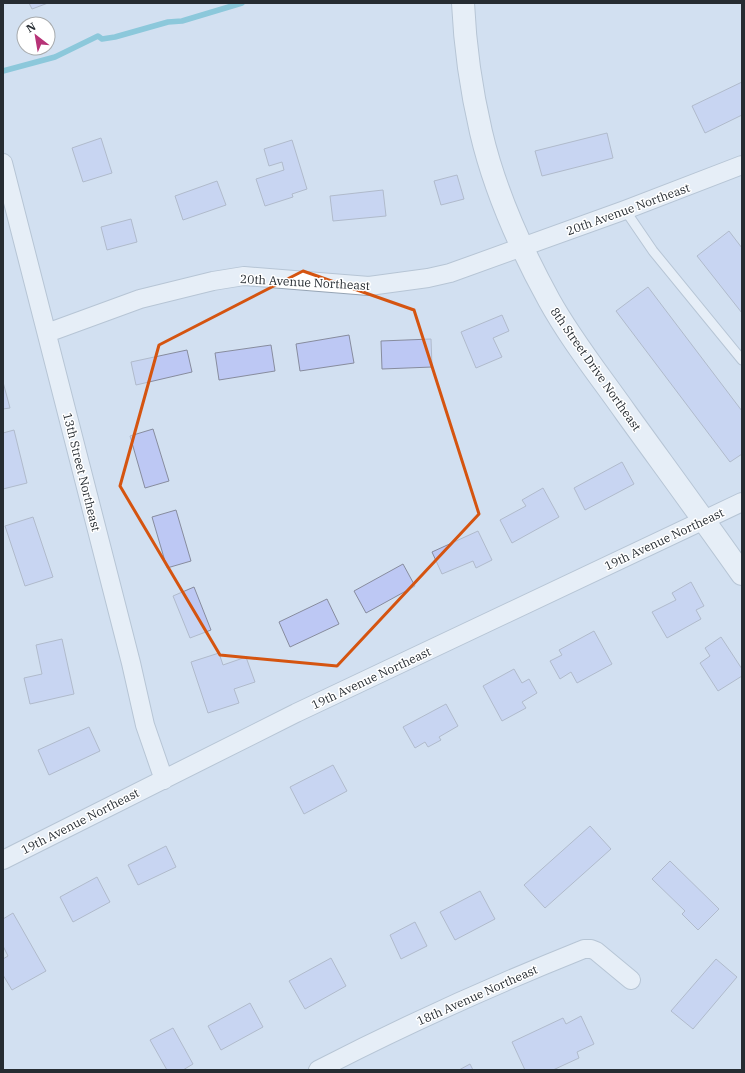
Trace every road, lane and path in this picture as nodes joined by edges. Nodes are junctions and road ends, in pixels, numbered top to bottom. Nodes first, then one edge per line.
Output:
1 (463, 3) edge
2 (3, 163) edge
3 (742, 166) edge
4 (625, 210) junction
5 (523, 248) junction
6 (47, 333) junction
7 (742, 360) edge
8 (742, 502) edge
9 (704, 520) junction
10 (742, 574) edge
11 (164, 780) junction
12 (3, 860) edge
13 (631, 980) dead end
14 (318, 1070) edge

1 - 5 main road, 8th Street Drive Northeast
2 - 6 street, 13th Street Northeast
3 - 4 street, 20th Avenue Northeast
4 - 5 street, 20th Avenue Northeast
4 - 7 lane
5 - 6 street, 20th Avenue Northeast
5 - 9 main road, 8th Street Drive Northeast
6 - 11 street, 13th Street Northeast
8 - 9 street, 19th Avenue Northeast
9 - 10 main road, 8th Street Drive Northeast
9 - 11 street, 19th Avenue Northeast
11 - 12 street, 19th Avenue Northeast
13 - 14 street, 18th Avenue Northeast

